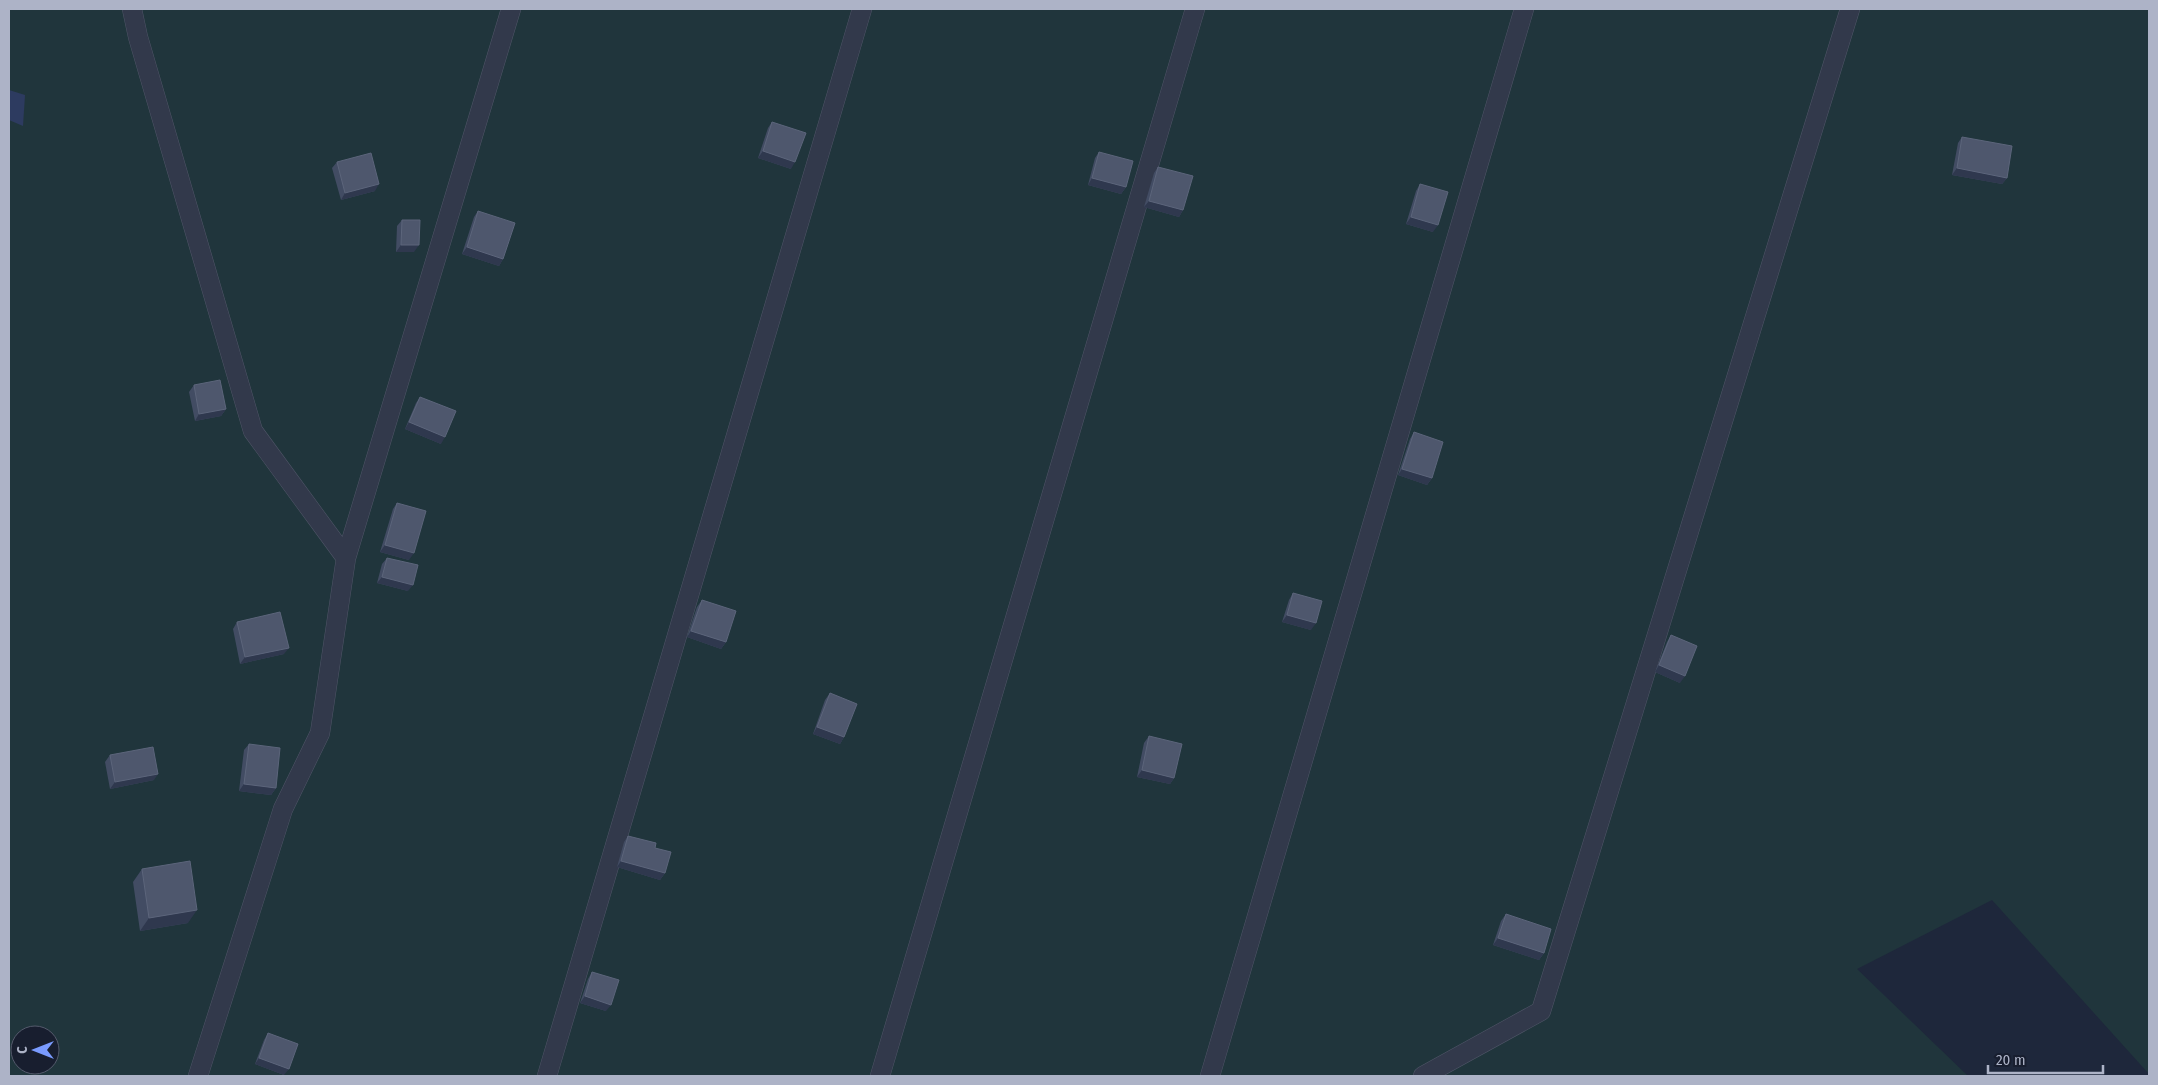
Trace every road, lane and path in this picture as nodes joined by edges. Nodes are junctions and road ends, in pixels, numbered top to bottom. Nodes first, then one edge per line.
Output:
1 (132, 9) edge
2 (511, 9) edge
3 (862, 9) edge
4 (1195, 9) edge
5 (1524, 9) edge
6 (1850, 9) edge
7 (346, 558) junction
8 (198, 1076) edge
9 (546, 1076) edge
10 (880, 1076) edge
11 (1210, 1076) edge
12 (1423, 1076) edge

1 - 7 lane
2 - 7 lane
3 - 9 lane
4 - 10 lane
5 - 11 lane
6 - 12 lane
7 - 8 lane

